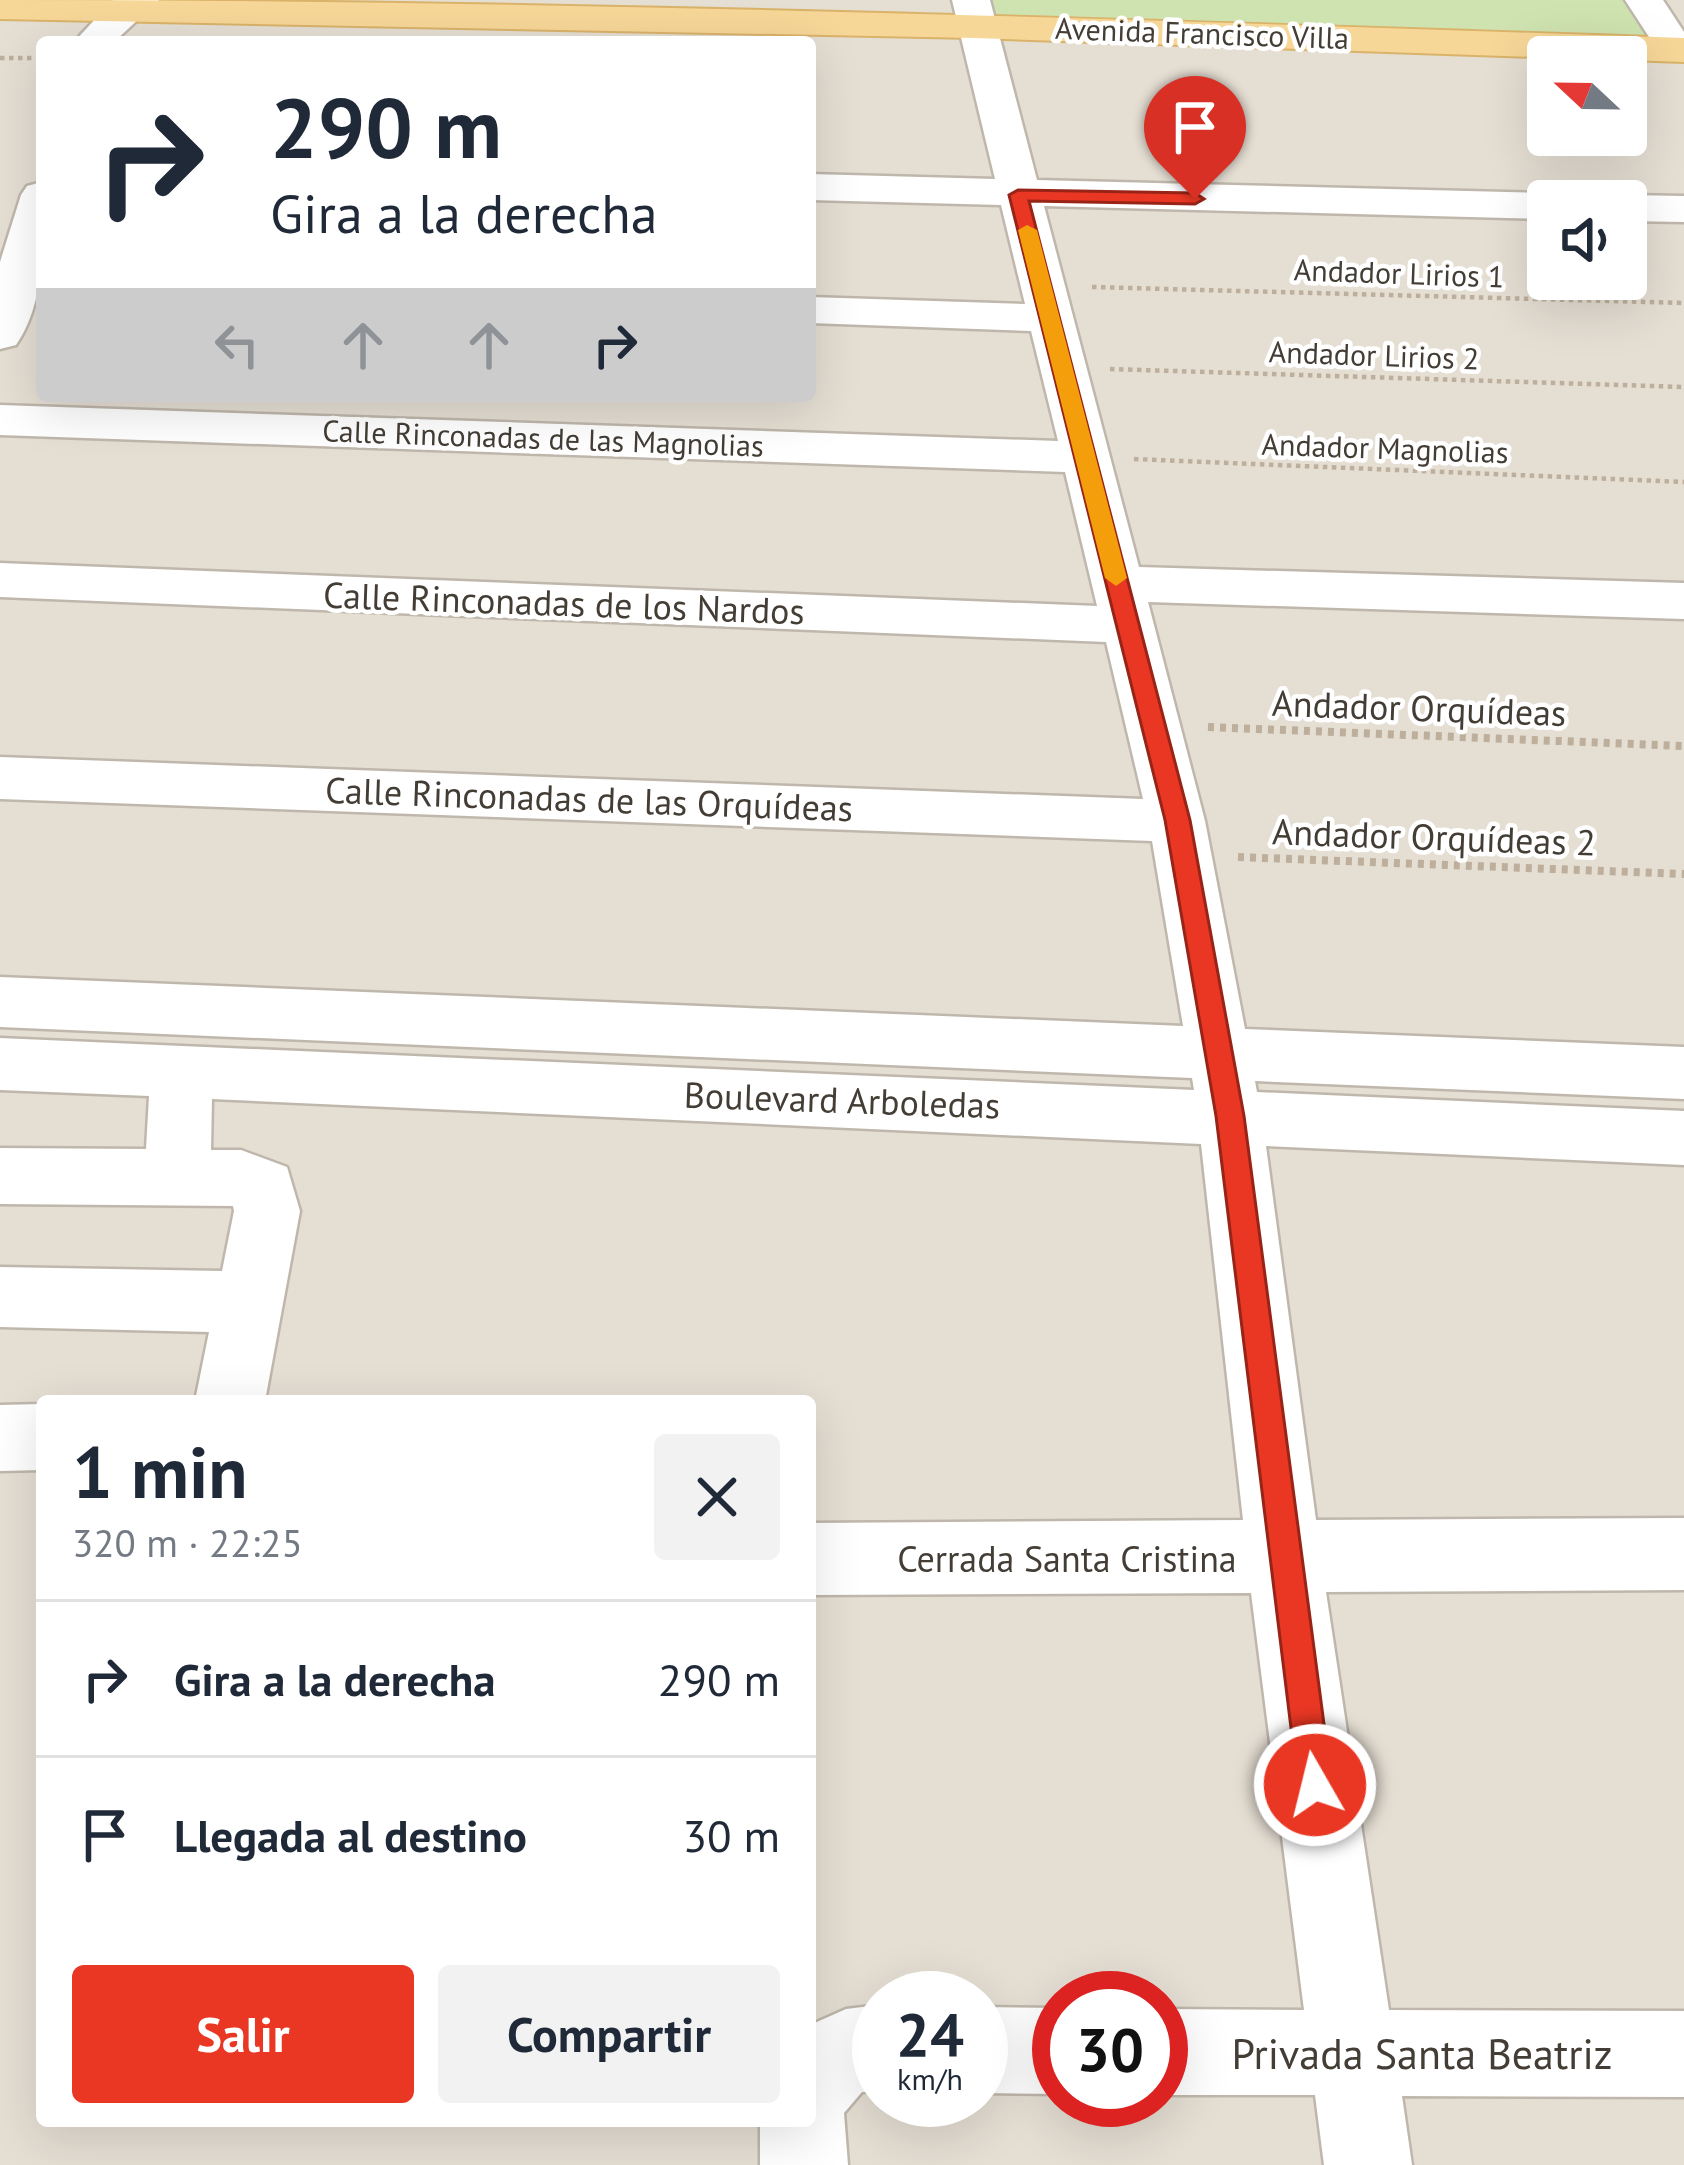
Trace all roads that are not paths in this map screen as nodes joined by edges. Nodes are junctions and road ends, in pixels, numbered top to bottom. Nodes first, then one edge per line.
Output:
1 (1643, 0) edge
2 (127, 3) edge
3 (0, 7) edge
4 (436, 7) edge
5 (98, 36) edge
6 (0, 44) edge
7 (36, 45) edge
8 (981, 46) edge
9 (1681, 62) edge
10 (1244, 75) dead end
11 (1647, 76) edge
12 (1527, 82) edge
13 (816, 187) edge
14 (1018, 195) junction
15 (1527, 206) edge
16 (1647, 208) edge
17 (1684, 209) edge
18 (36, 237) edge
19 (29, 285) edge
20 (816, 310) edge
21 (1051, 324) junction
22 (0, 335) edge
23 (0, 420) edge
24 (1085, 458) junction
25 (0, 580) edge
26 (1684, 601) edge
27 (1122, 604) junction
28 (0, 778) edge
29 (1180, 837) junction
30 (0, 1003) edge
31 (1216, 1052) junction
32 (0, 1064) edge
33 (204, 1073) junction
34 (1684, 1073) edge
35 (1230, 1116) junction
36 (1684, 1138) edge
37 (0, 1176) edge
38 (194, 1177) junction
39 (0, 1298) edge
40 (249, 1302) junction
41 (231, 1395) edge
42 (0, 1438) edge
43 (36, 1438) edge
44 (1684, 1554) edge
45 (816, 1559) edge
46 (1284, 1559) junction
47 (1188, 2052) edge
48 (1684, 2054) edge
49 (1352, 2055) junction
50 (828, 2082) edge
51 (816, 2124) edge
52 (815, 2127) edge
53 (804, 2165) edge
54 (1368, 2165) edge

1 - 9 street
2 - 3 main road, Avenida Francisco Villa
2 - 4 main road, Avenida Francisco Villa
2 - 5 street
4 - 8 main road, Avenida Francisco Villa
6 - 7 main road
8 - 9 main road, Avenida Francisco Villa
8 - 14 street
9 - 11 main road
10 - 12 main road, Avenida Francisco Villa
13 - 14 street
14 - 15 street
14 - 21 street
16 - 17 street
18 - 19 street
19 - 22 street
20 - 21 street
21 - 24 street
23 - 24 street, Calle Rinconadas de las Magnolias
24 - 27 street
25 - 27 street, Calle Rinconadas de los Nardos
26 - 27 street, Calle Rinconadas de los Nardos
27 - 29 street
28 - 29 street, Calle Rinconadas de las Orquídeas
29 - 31 street
30 - 31 street, Boulevard Arboledas
31 - 34 street, Boulevard Arboledas
31 - 35 street
32 - 33 street, Boulevard Arboledas
33 - 35 street, Boulevard Arboledas
33 - 38 street
35 - 36 street, Boulevard Arboledas
35 - 46 street
37 - 38 street
38 - 40 street
39 - 40 street
40 - 41 street
42 - 43 street
44 - 46 street, Cerrada Santa Cristina
45 - 46 street, Cerrada Santa Cristina
46 - 49 street
47 - 49 street, Privada Santa Beatriz
48 - 49 street, Privada Santa Beatriz
49 - 54 street
50 - 51 street
52 - 53 street

